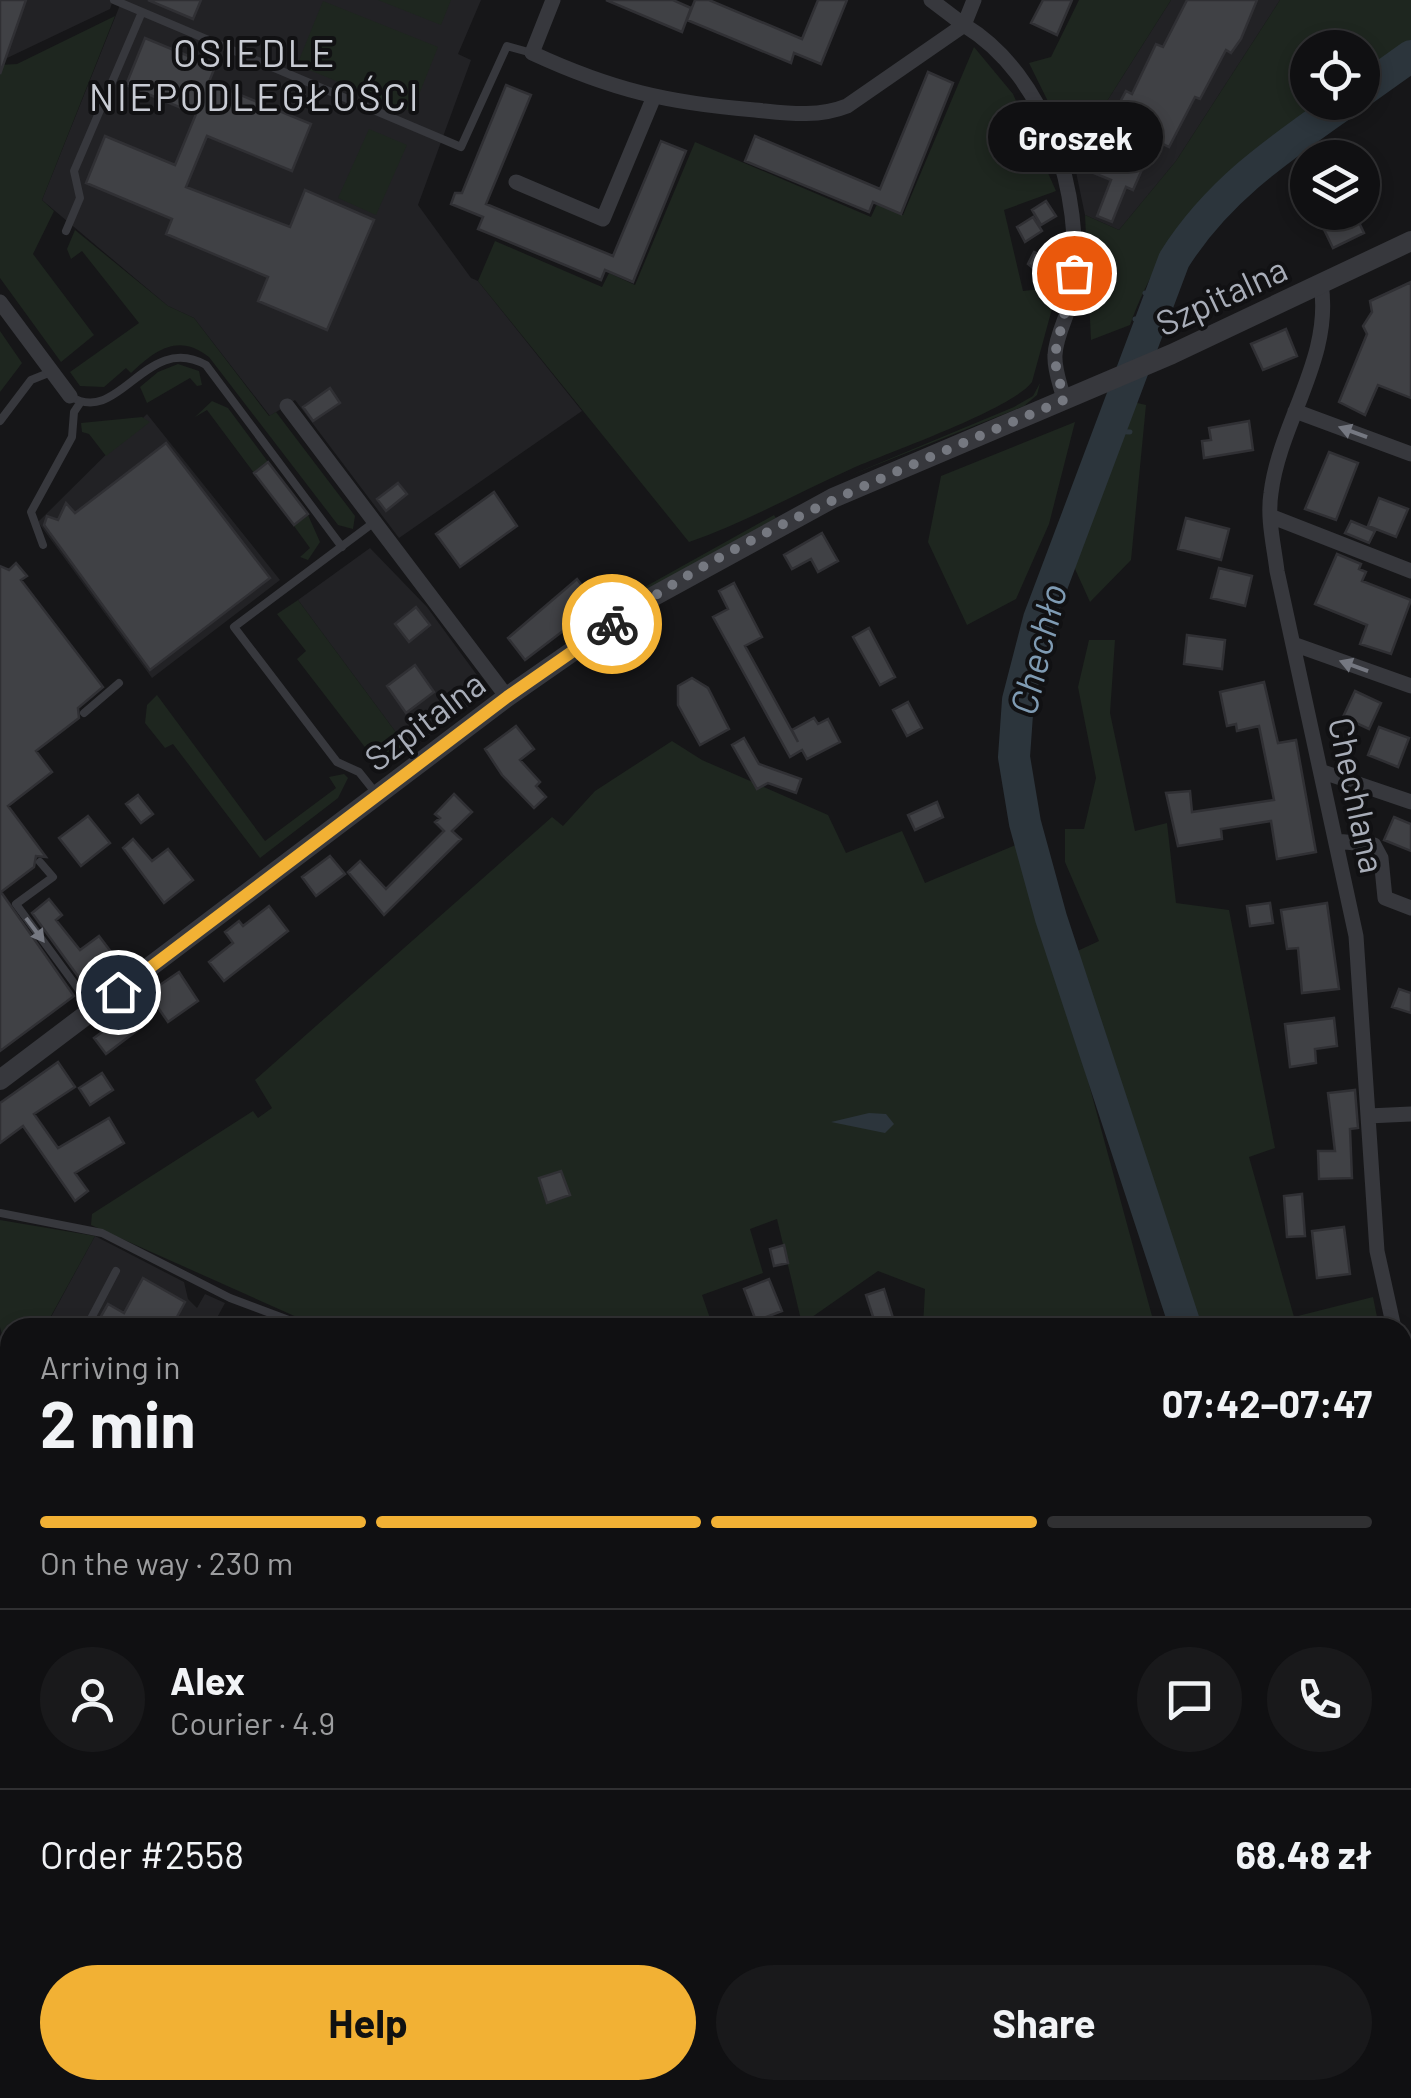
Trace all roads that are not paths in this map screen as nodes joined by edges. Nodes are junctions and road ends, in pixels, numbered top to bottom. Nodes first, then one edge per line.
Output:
1 (114, 0) edge
2 (553, 0) edge
3 (931, 0) edge
4 (974, 0) edge
5 (142, 12) junction
6 (964, 25) junction
7 (532, 53) junction
8 (653, 99) junction
9 (516, 182) dead end
10 (66, 230) dead end
11 (1411, 241) edge
12 (1321, 284) junction
13 (0, 302) edge
14 (51, 372) junction
15 (75, 400) junction
16 (1064, 400) junction
17 (287, 406) dead end
18 (1295, 411) junction
19 (0, 421) edge
20 (1411, 454) edge
21 (1270, 516) junction
22 (372, 523) junction
23 (43, 544) dead end
24 (342, 546) junction
25 (1411, 571) edge
26 (1296, 646) junction
27 (119, 682) dead end
28 (1411, 686) edge
29 (507, 697) junction
30 (84, 713) dead end
31 (1324, 772) junction
32 (377, 796) junction
33 (1411, 802) edge
34 (1336, 841) junction
35 (40, 862) dead end
36 (1411, 908) edge
37 (94, 1010) junction
38 (0, 1080) edge
39 (1411, 1114) edge
40 (1368, 1116) junction
41 (0, 1213) edge
42 (116, 1271) dead end
43 (91, 1318) edge
44 (283, 1318) edge
45 (1392, 1318) edge

1 - 5 lane
2 - 7 street
3 - 6 street
4 - 6 street
5 - 7 lane
5 - 10 lane
6 - 8 street
6 - 16 street
7 - 8 street
8 - 9 street
11 - 12 street, Szpitalna
12 - 16 street, Szpitalna
12 - 18 street, Chechlana
13 - 14 street
14 - 15 street
14 - 19 lane
15 - 23 lane
15 - 24 lane
16 - 29 street, Szpitalna
17 - 22 street
20 -> 18 street
18 - 21 street, Chechlana
21 - 25 street
21 - 26 street, Chechlana
22 - 24 lane
22 - 29 street
24 - 32 lane
28 -> 26 street
26 - 31 street, Chechlana
27 - 30 lane
29 - 32 street, Szpitalna
31 - 33 street
31 - 34 street, Chechlana
32 - 37 street, Szpitalna
34 - 36 street
34 - 40 street, Chechlana
35 -> 37 lane
37 - 38 street, Szpitalna
39 - 40 street
40 - 45 street, Chechlana
41 - 44 lane
42 - 43 lane

